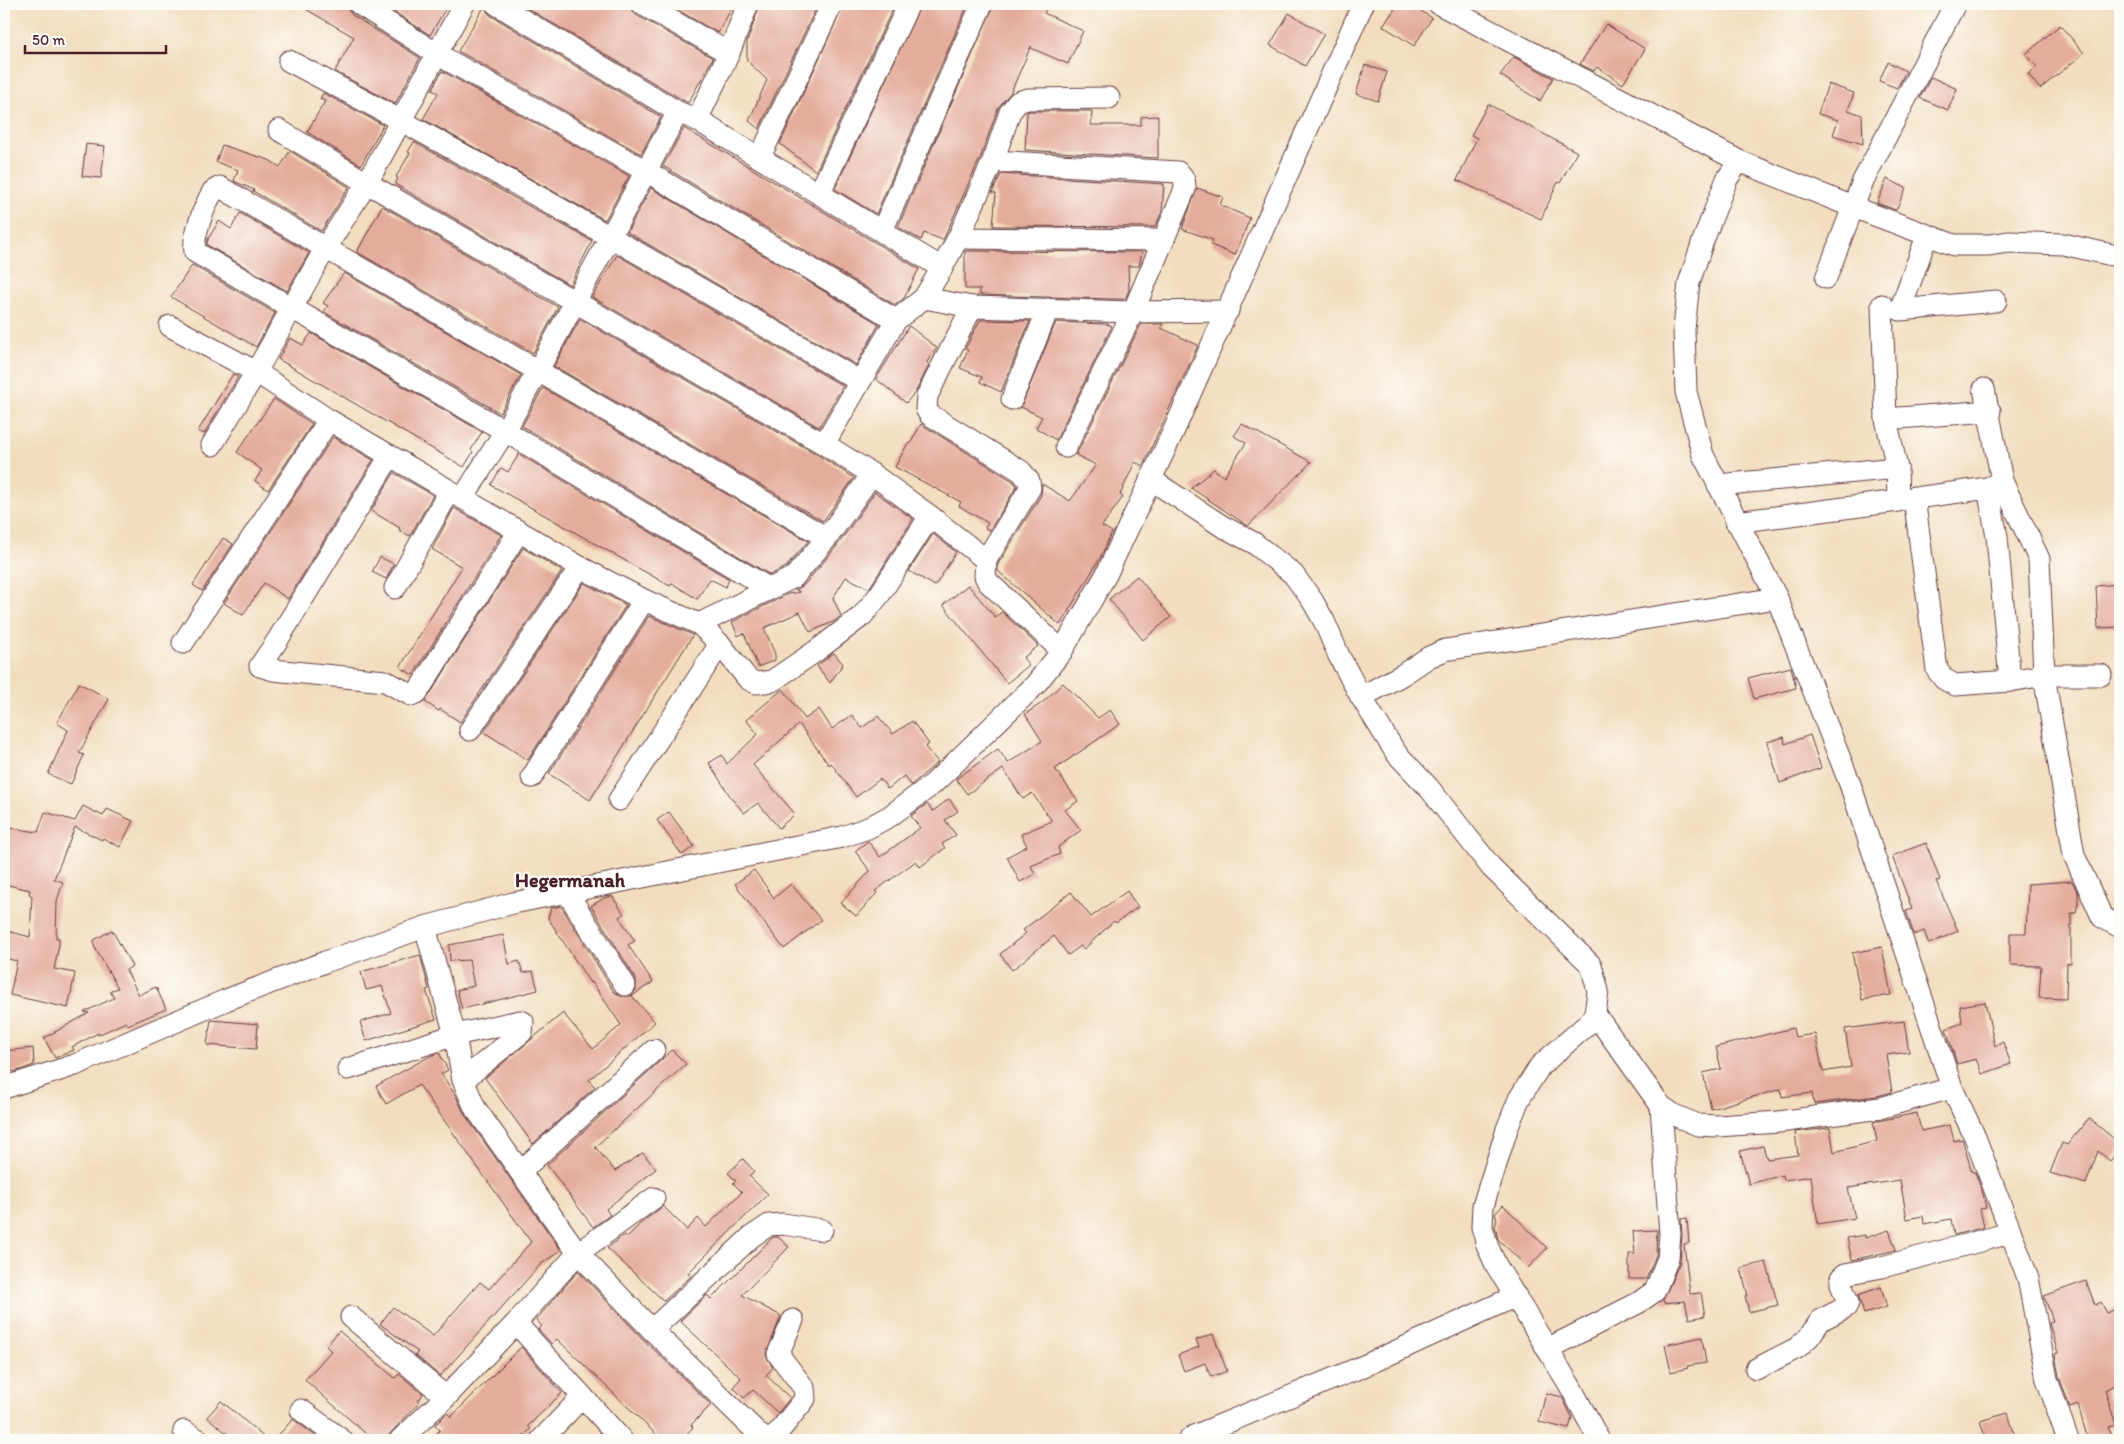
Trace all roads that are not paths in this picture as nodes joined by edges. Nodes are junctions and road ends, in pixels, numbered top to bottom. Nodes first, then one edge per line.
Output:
1 (358, 4) edge
2 (464, 4) edge
3 (496, 4) edge
4 (642, 4) edge
5 (748, 4) edge
6 (832, 4) edge
7 (909, 4) edge
8 (982, 4) edge
9 (1363, 4) edge
10 (1439, 4) edge
11 (1955, 4) edge
12 (728, 53) junction
13 (437, 54) junction
14 (289, 61) dead end
15 (1110, 98) dead end
16 (687, 116) junction
17 (401, 120) junction
18 (279, 130) dead end
19 (760, 157) junction
20 (993, 161) junction
21 (1739, 161) junction
22 (646, 171) junction
23 (367, 183) junction
24 (818, 194) junction
25 (1853, 206) junction
26 (882, 231) junction
27 (1927, 236) junction
28 (610, 237) junction
29 (958, 238) junction
30 (1164, 240) junction
31 (326, 247) junction
32 (2112, 255) dead end
33 (942, 268) junction
34 (1826, 278) dead end
35 (924, 298) junction
36 (1996, 301) dead end
37 (575, 302) junction
38 (1882, 305) dead end
39 (972, 307) junction
40 (292, 309) junction
41 (1048, 309) junction
42 (1228, 311) junction
43 (1133, 312) junction
44 (896, 320) junction
45 (170, 326) dead end
46 (538, 371) junction
47 (256, 372) junction
48 (859, 381) junction
49 (1984, 389) dead end
50 (1012, 399) dead end
51 (1990, 411) junction
52 (1886, 419) junction
53 (329, 420) junction
54 (505, 431) junction
55 (824, 444) junction
56 (212, 445) dead end
57 (1066, 447) dead end
58 (390, 456) junction
59 (1897, 468) junction
60 (872, 474) junction
61 (1150, 479) junction
62 (1995, 484) junction
63 (1718, 485) junction
64 (456, 495) junction
65 (1906, 499) junction
66 (930, 516) junction
67 (1736, 522) junction
68 (519, 531) junction
69 (827, 538) junction
70 (986, 560) junction
71 (580, 567) junction
72 (395, 588) dead end
73 (770, 589) junction
74 (1777, 598) junction
75 (644, 600) junction
76 (699, 624) junction
77 (183, 643) dead end
78 (720, 644) junction
79 (1062, 651) junction
80 (2044, 675) junction
81 (2101, 675) dead end
82 (2010, 680) junction
83 (1361, 697) junction
84 (470, 730) dead end
85 (532, 777) dead end
86 (619, 800) dead end
87 (567, 892) junction
88 (425, 927) junction
89 (2120, 928) edge
90 (624, 985) dead end
91 (1595, 1014) junction
92 (454, 1035) junction
93 (654, 1050) dead end
94 (348, 1069) dead end
95 (463, 1080) junction
96 (4, 1088) edge
97 (1952, 1088) junction
98 (1661, 1106) junction
99 (520, 1172) junction
100 (654, 1198) dead end
101 (822, 1230) dead end
102 (2010, 1233) junction
103 (578, 1253) junction
104 (1516, 1296) junction
105 (351, 1317) dead end
106 (793, 1320) dead end
107 (516, 1323) junction
108 (652, 1330) junction
109 (1547, 1349) junction
110 (1756, 1369) dead end
111 (446, 1396) junction
112 (582, 1397) junction
113 (301, 1410) dead end
114 (342, 1440) edge
115 (400, 1440) edge
116 (540, 1440) edge
117 (622, 1440) edge
118 (764, 1440) edge
119 (772, 1440) edge
120 (1189, 1440) edge
121 (1600, 1440) edge
122 (2068, 1440) edge

1 - 13 street
2 - 13 street
3 - 16 street
4 - 12 street
5 - 12 street
6 - 19 street
7 - 24 street
8 - 26 street
9 - 42 street
10 - 21 street
11 - 25 street
12 - 16 street
13 - 17 street
13 - 22 street
14 - 17 street
15 - 20 street
16 - 19 street
16 - 22 street
17 - 23 street
17 - 28 street
18 - 23 street
19 - 24 street
20 - 29 street
20 - 30 street
21 - 25 street
21 - 63 street
22 - 28 street
22 - 44 street
23 - 31 street
23 - 37 street
24 - 26 street
25 - 27 street
25 - 34 street
26 - 33 street
27 - 32 street
27 - 36 street
28 - 37 street
28 - 48 street
29 - 30 street
29 - 33 street
30 - 43 street
31 - 40 street
31 - 40 street
31 - 46 street
33 - 35 street
35 - 39 street
35 - 44 street
37 - 46 street
37 - 55 street
38 - 52 street
39 - 41 street
39 - 70 street
40 - 47 street
40 - 54 street
41 - 43 street
41 - 50 street
42 - 43 street
42 - 61 street
43 - 57 street
44 - 48 street
45 - 47 street
46 - 54 street
46 - 69 street
47 - 53 street
47 - 56 street
48 - 55 street
49 - 51 street
51 - 52 street
51 - 62 street
52 - 59 street
53 - 58 street
53 - 77 street
54 - 64 street
54 - 73 street
55 - 60 street
58 - 64 street
58 - 68 street
59 - 63 street
59 - 65 street
60 - 66 street
60 - 69 street
61 - 79 street
61 - 83 street
62 - 65 street
62 - 80 street
62 - 82 street
63 - 67 street
64 - 68 street
64 - 72 street
65 - 67 street
65 - 82 street
66 - 70 street
66 - 78 street
67 - 74 street
68 - 71 street
69 - 73 street
70 - 79 street
71 - 75 street
71 - 84 street
73 - 76 street
74 - 83 street
74 - 97 street
75 - 76 street
75 - 85 street
76 - 78 street
78 - 86 street
79 - 87 street
80 - 81 street
80 - 82 street
80 - 89 street
83 - 91 street
87 - 88 street
87 - 90 street
88 - 92 street
88 - 96 street
91 - 98 street
91 - 104 street
92 - 94 street
92 - 95 street
92 - 95 street
93 - 99 street
95 - 99 street
97 - 98 street
97 - 102 street
98 - 109 street
99 - 103 street
100 - 103 street
101 - 108 street
102 - 110 street
102 - 122 street
103 - 107 street
103 - 108 street
104 - 109 street
104 - 120 street
105 - 111 street
106 - 119 street
107 - 111 street
107 - 112 street
108 - 118 street
109 - 121 street
111 - 115 street
112 - 116 street
112 - 117 street
113 - 114 street

